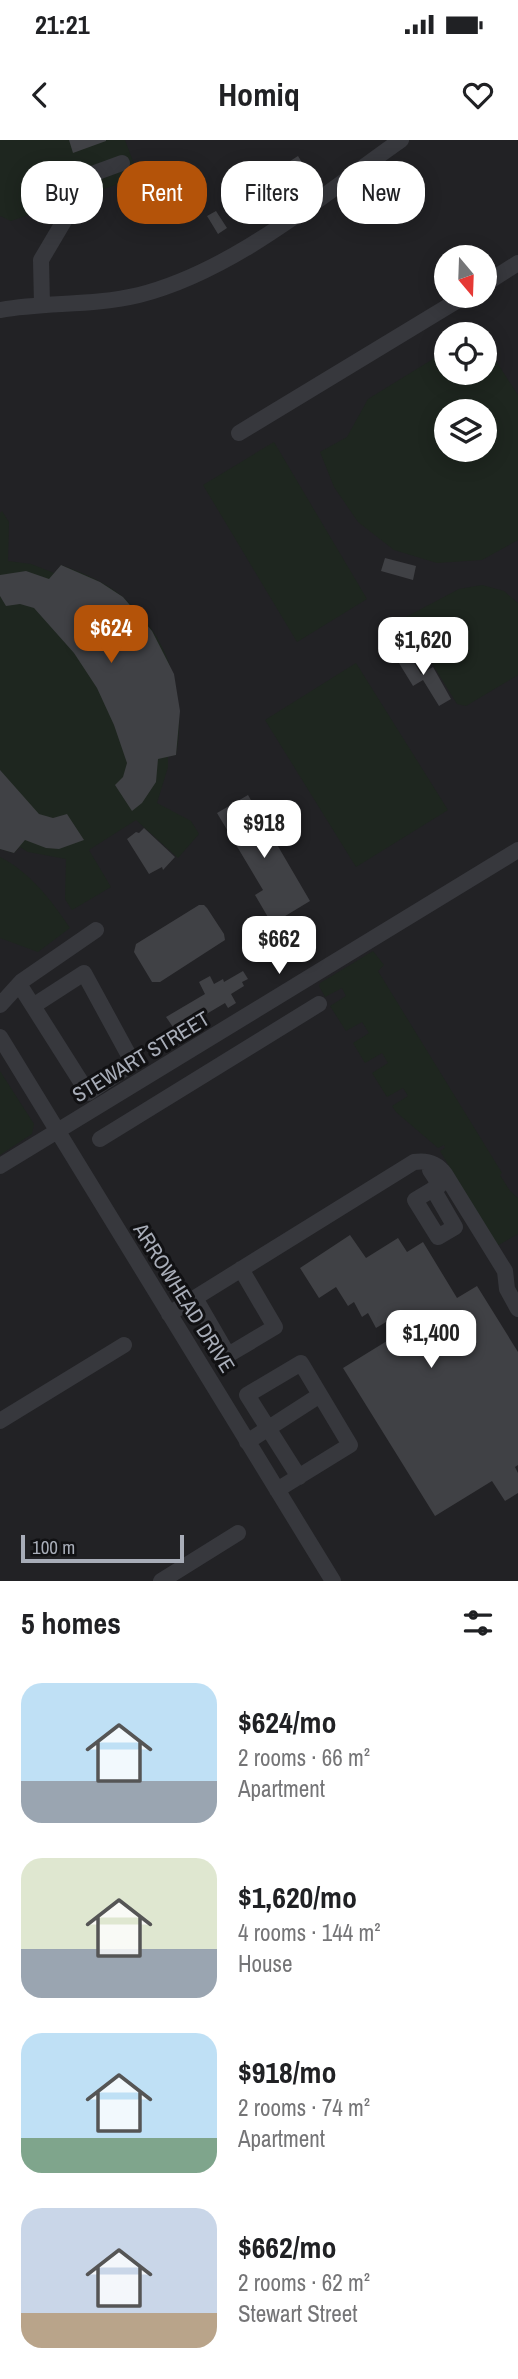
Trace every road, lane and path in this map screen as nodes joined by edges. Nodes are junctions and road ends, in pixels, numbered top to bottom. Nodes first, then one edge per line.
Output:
1 (401, 140) edge
2 (117, 165) edge
3 (518, 263) edge
4 (497, 276) edge
5 (42, 305) junction
6 (445, 308) edge
7 (0, 310) edge
8 (239, 433) dead end
9 (518, 850) edge
10 (96, 930) dead end
11 (19, 984) junction
12 (318, 1004) dead end
13 (0, 1005) edge
14 (33, 1006) junction
15 (0, 1037) edge
16 (58, 1132) junction
17 (100, 1139) dead end
18 (425, 1162) junction
19 (0, 1166) edge
20 (432, 1189) dead end
21 (241, 1269) junction
22 (195, 1298) junction
23 (518, 1309) edge
24 (169, 1314) junction
25 (124, 1345) dead end
26 (320, 1395) junction
27 (0, 1421) edge
28 (268, 1428) junction
29 (247, 1441) junction
30 (299, 1477) junction
31 (277, 1490) junction
32 (238, 1533) dead end
33 (161, 1581) edge
34 (333, 1581) edge

1 - 5 street
2 - 5 street
3 - 4 street
5 - 7 street
6 - 8 street
9 - 16 street, STEWART STREET
10 - 11 street
11 - 13 street
11 - 14 street
12 - 17 street
14 - 14 street
15 - 16 street, ARROWHEAD DRIVE
16 - 19 street, STEWART STREET
16 - 24 street, ARROWHEAD DRIVE
18 - 20 street
18 - 21 street
18 - 23 street
21 - 22 street
21 - 22 street
22 - 24 street
24 - 29 street, ARROWHEAD DRIVE
25 - 27 street
26 - 28 street
26 - 28 street
26 - 30 street
28 - 29 street
28 - 30 street
29 - 31 street, ARROWHEAD DRIVE
30 - 31 street
31 - 34 street, ARROWHEAD DRIVE
32 - 33 street

